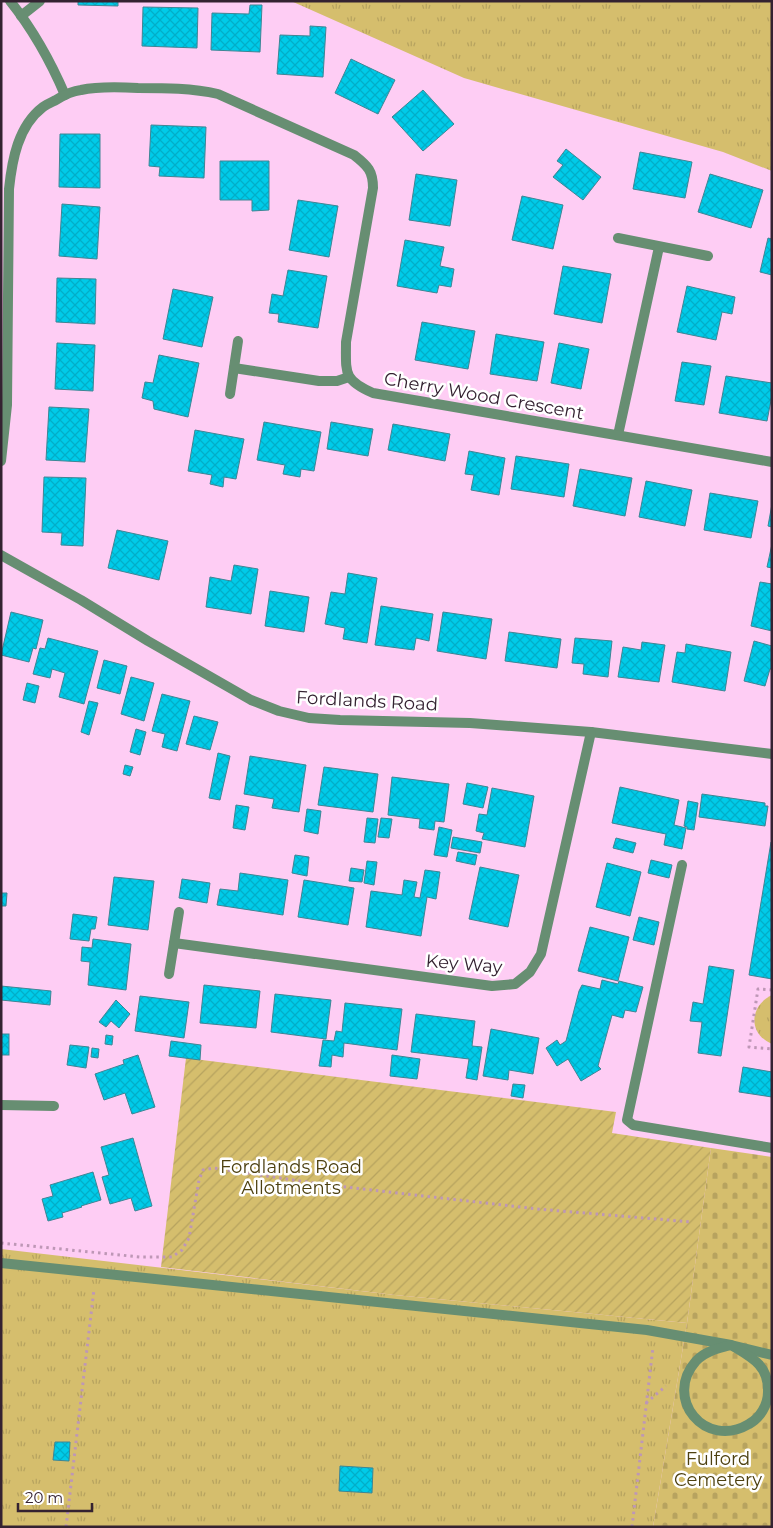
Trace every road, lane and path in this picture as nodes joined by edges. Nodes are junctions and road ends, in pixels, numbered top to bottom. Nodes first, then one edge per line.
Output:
1 (10, 1) edge
2 (40, 1) edge
3 (21, 16) junction
4 (65, 95) junction
5 (618, 238) dead end
6 (659, 246) junction
7 (708, 256) dead end
8 (238, 341) dead end
9 (234, 368) junction
10 (349, 377) junction
11 (230, 394) dead end
12 (618, 436) junction
13 (1, 461) edge
14 (772, 462) edge
15 (1, 554) edge
16 (591, 732) junction
17 (772, 754) edge
18 (682, 865) dead end
19 (178, 912) dead end
20 (174, 943) junction
21 (170, 974) dead end
22 (772, 990) edge
23 (772, 1049) edge
24 (1, 1105) edge
25 (54, 1106) dead end
26 (772, 1148) edge
27 (692, 1222) dead end
28 (1, 1243) edge
29 (1, 1263) edge
30 (96, 1273) junction
31 (655, 1331) junction
32 (731, 1344) junction
33 (772, 1355) edge
34 (66, 1527) edge
35 (632, 1527) edge

1 - 3 street
2 - 3 street
3 - 4 street
4 - 10 street
4 - 13 street
5 - 6 street
6 - 7 street
6 - 12 street
8 - 9 street
9 - 10 street
9 - 11 street
10 - 12 street, Cherry Wood Crescent
12 - 14 street, Cherry Wood Crescent
15 - 16 street, Fordlands Road
16 - 17 street, Fordlands Road
16 - 20 street, Key Way
18 - 26 street
19 - 20 street
20 - 21 street
22 - 23 path
24 - 25 street
27 - 28 path
29 - 30 street
30 - 31 street
30 - 34 path
31 - 32 street
31 - 35 path
32 - 32 street
32 - 33 street

